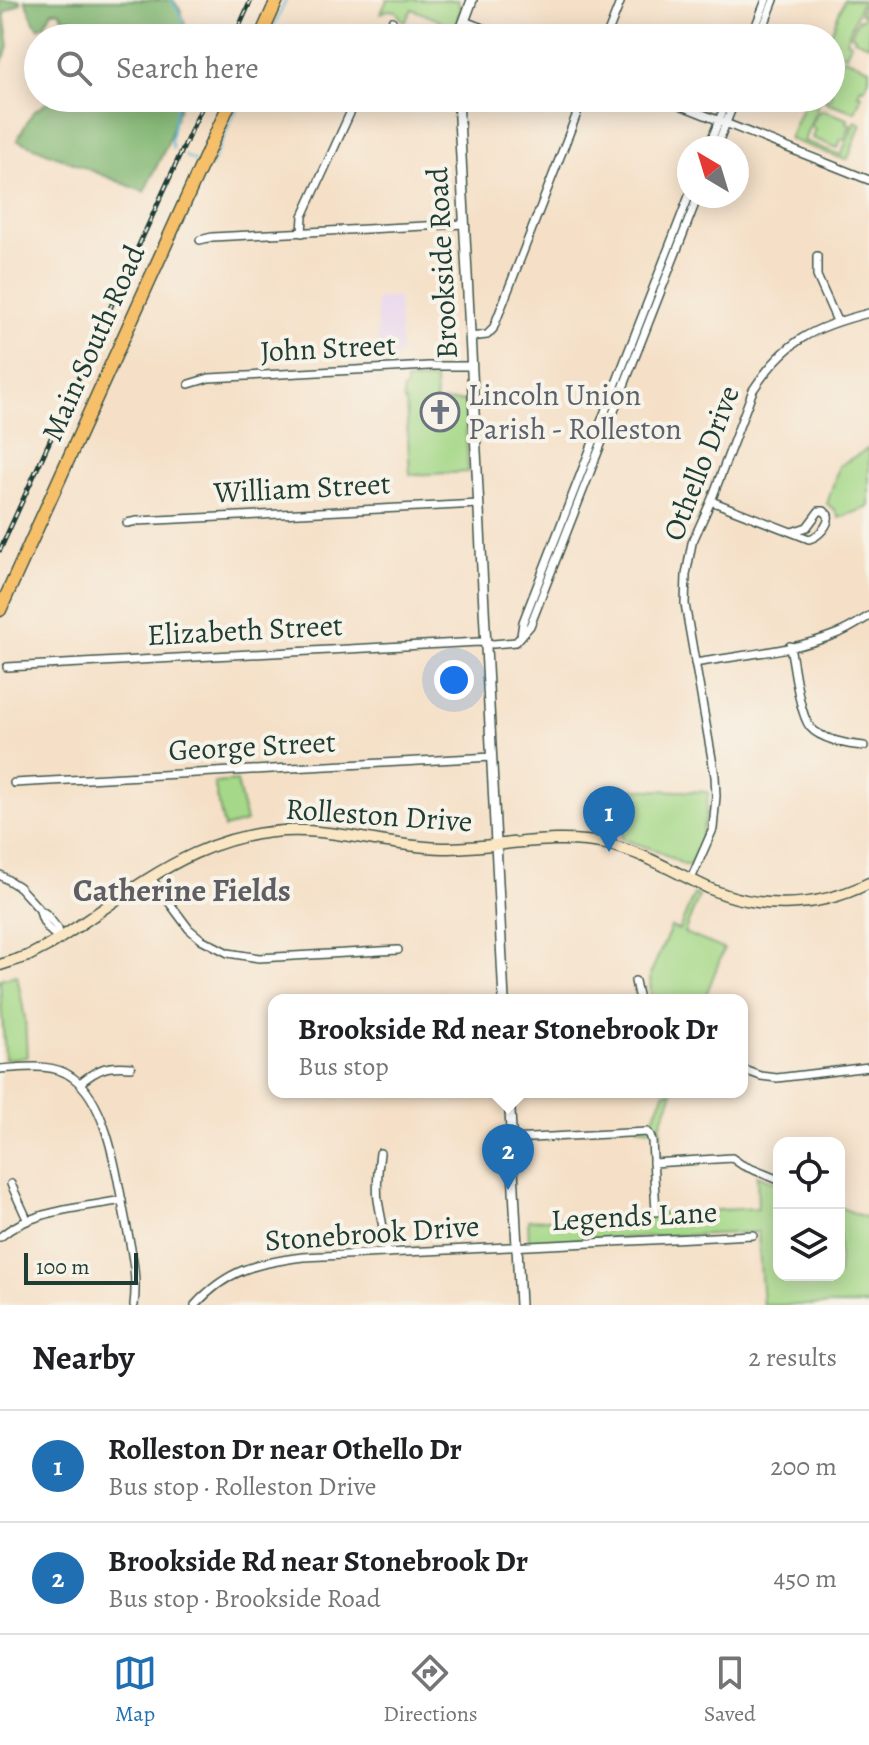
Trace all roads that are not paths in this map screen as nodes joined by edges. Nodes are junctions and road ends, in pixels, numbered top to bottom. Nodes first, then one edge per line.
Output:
1 (277, 0) edge
2 (472, 0) edge
3 (621, 0) edge
4 (766, 0) edge
5 (774, 0) edge
6 (392, 21) dead end
7 (464, 21) junction
8 (266, 24) edge
9 (391, 24) edge
10 (463, 24) edge
11 (472, 24) edge
12 (612, 24) edge
13 (757, 24) edge
14 (765, 24) edge
15 (226, 112) edge
16 (351, 112) edge
17 (459, 112) edge
18 (578, 112) edge
19 (698, 112) edge
20 (725, 112) edge
21 (728, 112) edge
22 (723, 122) junction
23 (715, 136) edge
24 (719, 136) edge
25 (869, 180) edge
26 (684, 208) edge
27 (693, 208) edge
28 (464, 224) junction
29 (302, 233) junction
30 (200, 240) dead end
31 (817, 256) dead end
32 (869, 313) edge
33 (837, 321) junction
34 (470, 337) junction
35 (471, 366) junction
36 (189, 384) dead end
37 (711, 501) junction
38 (479, 504) junction
39 (127, 523) dead end
40 (792, 532) junction
41 (0, 610) edge
42 (869, 616) edge
43 (520, 638) junction
44 (486, 643) junction
45 (790, 646) junction
46 (695, 663) junction
47 (7, 667) dead end
48 (864, 746) dead end
49 (492, 757) junction
50 (14, 783) dead end
51 (496, 845) junction
52 (0, 875) edge
53 (151, 878) junction
54 (691, 879) junction
55 (869, 883) edge
56 (60, 938) junction
57 (398, 950) dead end
58 (0, 965) edge
59 (635, 981) dead end
60 (504, 994) edge
61 (638, 994) edge
62 (131, 1067) dead end
63 (869, 1067) edge
64 (0, 1069) edge
65 (748, 1071) edge
66 (80, 1083) junction
67 (509, 1098) edge
68 (512, 1139) junction
69 (380, 1153) dead end
70 (653, 1163) junction
71 (773, 1178) edge
72 (11, 1184) dead end
73 (122, 1200) junction
74 (656, 1212) dead end
75 (27, 1219) junction
76 (753, 1235) dead end
77 (0, 1237) edge
78 (517, 1246) junction
79 (387, 1253) junction
80 (134, 1305) edge
81 (195, 1305) edge
82 (520, 1305) edge

1 - 8 highway
2 - 7 street
3 - 12 street
4 - 13 street
5 - 14 street
6 - 9 street
7 - 10 street
7 - 11 street
15 - 41 highway, Main South Road
16 - 29 street
17 - 28 street, Brookside Road
18 - 34 street
19 - 22 street
20 - 22 street
21 - 22 street
22 - 23 street
22 - 24 street
22 - 25 street
26 - 43 street
27 - 43 street
28 - 29 street
28 - 34 street, Brookside Road
29 - 30 street
31 - 33 street
32 - 33 street, Othello Drive
33 - 37 street, Othello Drive
34 - 35 street, Brookside Road
35 - 36 street, John Street
35 - 38 street, Brookside Road
37 - 40 street
37 - 46 street, Othello Drive
38 - 39 street, William Street
38 - 44 street, Brookside Road
40 - 40 street
42 - 45 street
43 - 44 street, Elizabeth Street
44 - 47 street, Elizabeth Street
44 - 49 street, Brookside Road
45 - 46 street
45 - 48 street
46 - 54 street, Othello Drive
49 - 50 street, George Street
49 - 51 street, Brookside Road
51 - 53 main road, Rolleston Drive
51 - 54 main road, Rolleston Drive
51 - 60 street, Brookside Road
52 - 56 street
53 - 56 main road, Rolleston Drive
53 - 57 street
54 - 55 main road, Rolleston Drive
56 - 58 main road, Rolleston Drive
59 - 61 street
62 - 66 street
63 - 65 street
64 - 66 street
66 - 73 street
67 - 68 street
68 - 70 street
68 - 78 street
69 - 79 street
70 - 71 street
70 - 74 street
72 - 75 street
73 - 75 street
73 - 80 street
75 - 77 street
76 - 78 street, Legends Lane
78 - 79 street, Stonebrook Drive
78 - 82 street
79 - 81 street, Stonebrook Drive

